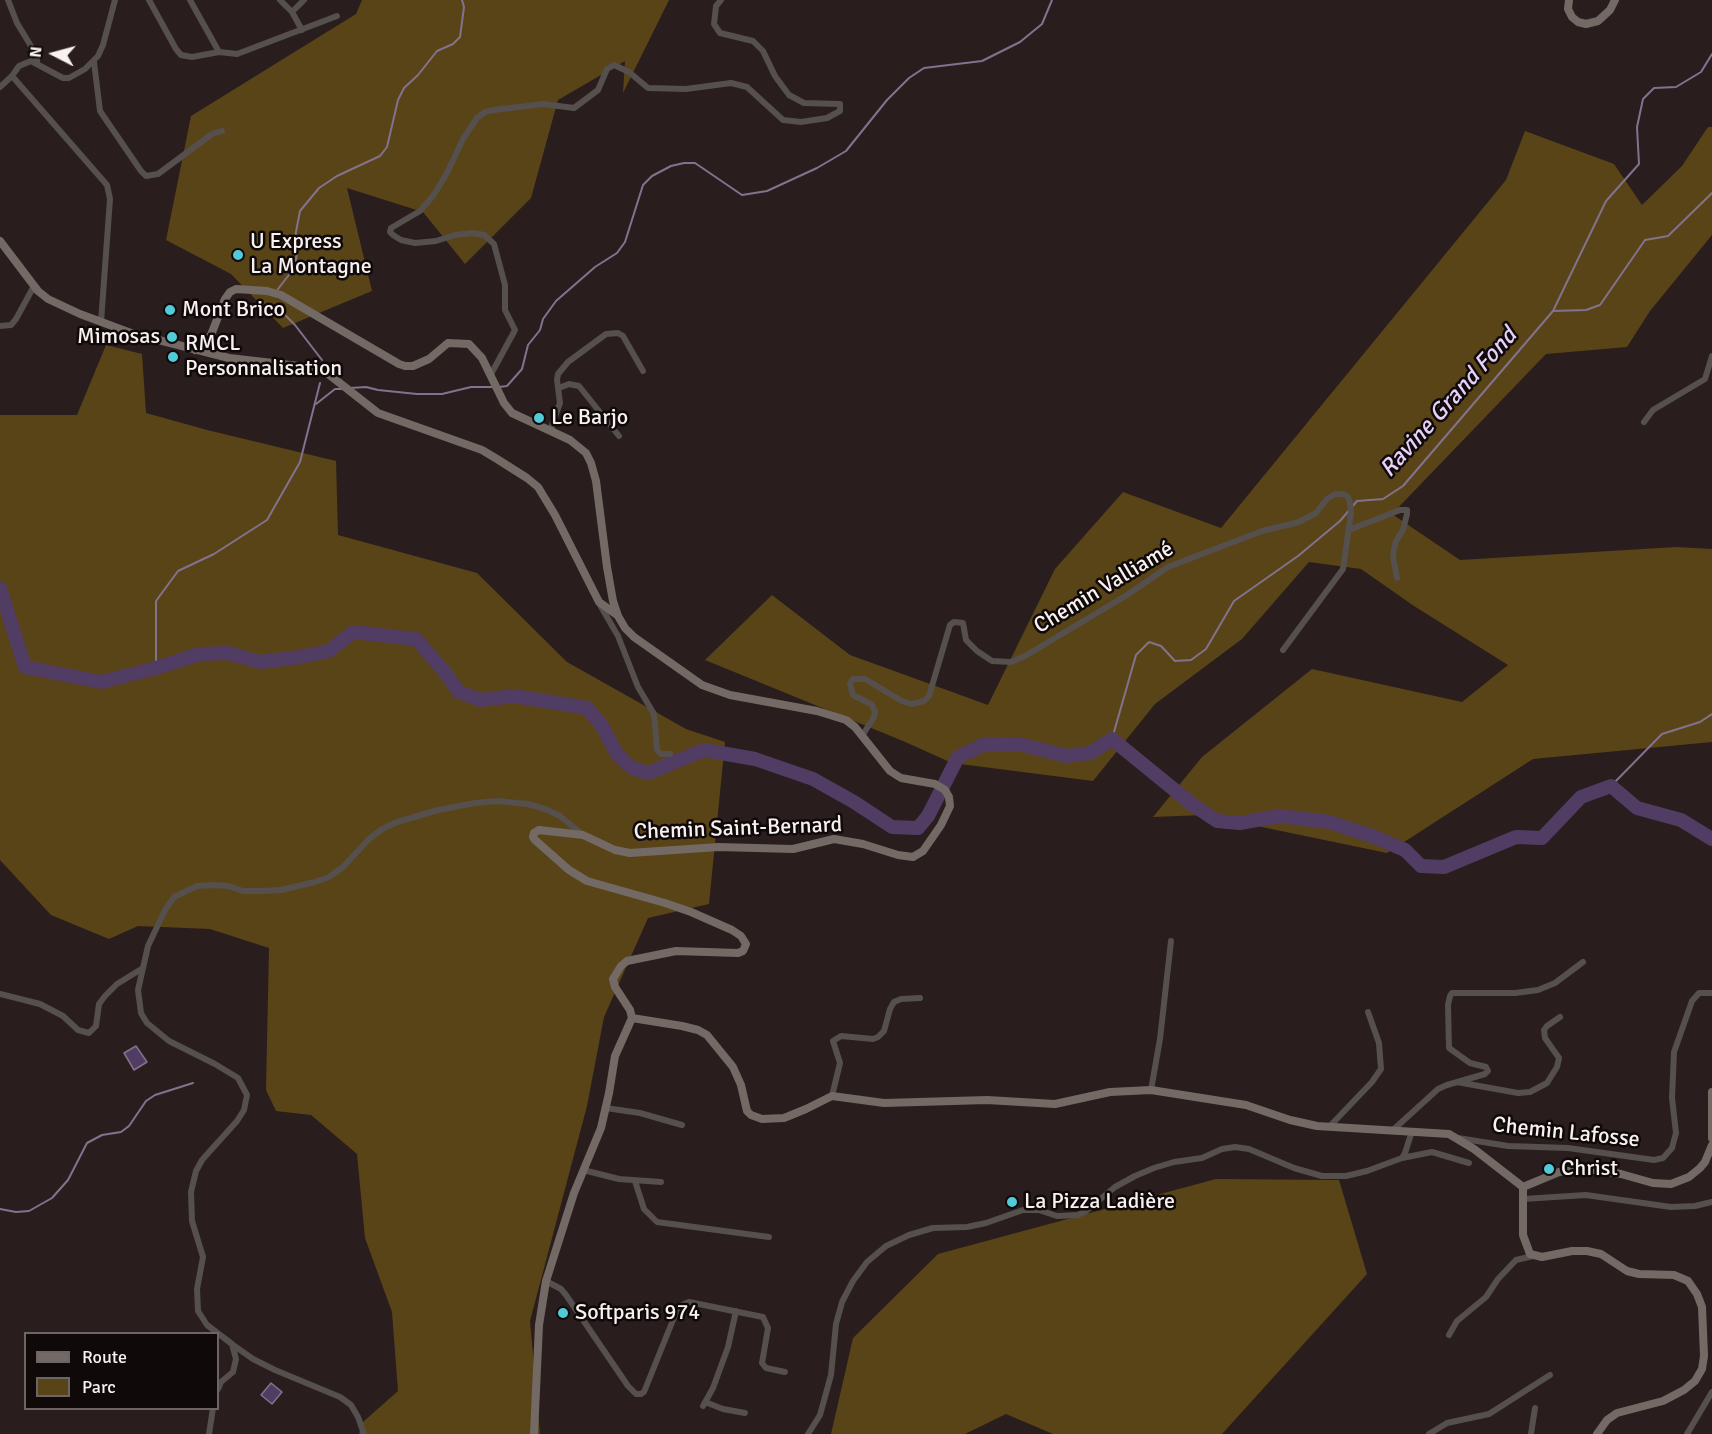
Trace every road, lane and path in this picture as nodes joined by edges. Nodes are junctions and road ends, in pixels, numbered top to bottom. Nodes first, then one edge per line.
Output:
1 (8, 0) edge
2 (115, 0) edge
3 (149, 0) edge
4 (190, 0) edge
5 (280, 0) edge
6 (304, 0) edge
7 (721, 0) edge
8 (1569, 0) edge
9 (1615, 0) edge
10 (292, 12) junction
11 (337, 16) dead end
12 (302, 30) junction
13 (219, 52) junction
14 (37, 62) junction
15 (94, 62) junction
16 (12, 76) junction
17 (0, 87) edge
18 (222, 131) dead end
19 (0, 241) edge
20 (34, 286) junction
21 (101, 322) junction
22 (0, 326) edge
23 (195, 350) junction
24 (1712, 356) edge
25 (643, 371) dead end
26 (490, 376) junction
27 (559, 388) junction
28 (1644, 422) dead end
29 (552, 431) junction
30 (619, 436) dead end
31 (1348, 530) junction
32 (1397, 578) dead end
33 (611, 590) junction
34 (599, 602) junction
35 (618, 616) junction
36 (1283, 650) dead end
37 (862, 736) junction
38 (670, 754) dead end
39 (583, 835) junction
40 (1171, 941) dead end
41 (1583, 962) dead end
42 (142, 968) junction
43 (1712, 993) edge
44 (0, 994) edge
45 (920, 998) dead end
46 (1368, 1012) dead end
47 (1560, 1017) dead end
48 (632, 1018) junction
49 (1456, 1082) junction
50 (1151, 1090) junction
51 (1712, 1092) edge
52 (832, 1096) junction
53 (606, 1108) junction
54 (682, 1125) dead end
55 (1330, 1126) junction
56 (1393, 1130) junction
57 (1412, 1131) junction
58 (1456, 1138) junction
59 (1712, 1138) edge
60 (1712, 1145) edge
61 (1402, 1158) junction
62 (1469, 1163) dead end
63 (583, 1170) junction
64 (635, 1181) junction
65 (661, 1182) dead end
66 (1523, 1187) junction
67 (1523, 1199) junction
68 (1712, 1202) edge
69 (769, 1237) dead end
70 (1533, 1256) junction
71 (546, 1281) junction
72 (736, 1311) junction
73 (216, 1332) edge
74 (219, 1334) edge
75 (1449, 1335) dead end
76 (232, 1344) junction
77 (1708, 1352) edge
78 (785, 1372) dead end
79 (1550, 1375) dead end
80 (219, 1388) edge
81 (1712, 1392) edge
82 (1535, 1408) dead end
83 (213, 1410) edge
84 (745, 1413) dead end
85 (209, 1434) edge
86 (364, 1434) edge
87 (534, 1434) edge
88 (808, 1434) edge
89 (1430, 1434) edge
90 (1531, 1434) edge
91 (1597, 1434) edge
92 (1687, 1434) edge

1 - 14 street
2 - 15 street
3 - 13 street
4 - 13 street
5 - 10 street
6 - 10 street
7 - 26 street
8 - 9 street
10 - 12 street
11 - 12 street
12 - 13 street
14 - 15 street
14 - 16 street
15 - 18 street
16 - 17 street
16 - 21 street
19 - 20 street
20 - 21 street
20 - 22 street
21 - 23 street
23 - 26 street
23 - 34 street
24 - 28 street
25 - 27 street
26 - 29 street
27 - 29 street
27 - 30 street
29 - 33 street
31 - 32 street
31 - 36 street, Chemin Valliamé
31 - 37 street, Chemin Valliamé
33 - 34 street
33 - 35 street
34 - 35 street
34 - 38 street
35 - 37 street
37 - 39 street, Chemin Saint-Bernard
39 - 42 street, Chemin Saint-Bernard
39 - 48 street
40 - 50 street
41 - 49 street
42 - 44 street
42 - 73 street, Chemin Saint-Bernard
43 - 58 street, Chemin Lafosse
45 - 52 street
46 - 55 street
47 - 49 street
48 - 52 street
48 - 53 street
49 - 56 street
50 - 52 street
50 - 55 street
51 - 59 street
53 - 54 street
53 - 63 street
55 - 56 street
56 - 57 street
57 - 58 street
57 - 61 street
58 - 66 street
60 - 66 street
61 - 62 street
61 - 88 street
63 - 64 street
63 - 71 street
64 - 65 street
64 - 69 street
66 - 67 street
67 - 68 street
67 - 70 street
70 - 75 street
70 - 77 street
71 - 72 street
71 - 87 street
72 - 78 street
72 - 84 street
74 - 76 street, Chemin Saint-Bernard
76 - 80 street
76 - 86 street
77 - 91 street
79 - 89 street
81 - 92 street
82 - 90 street
83 - 85 street

